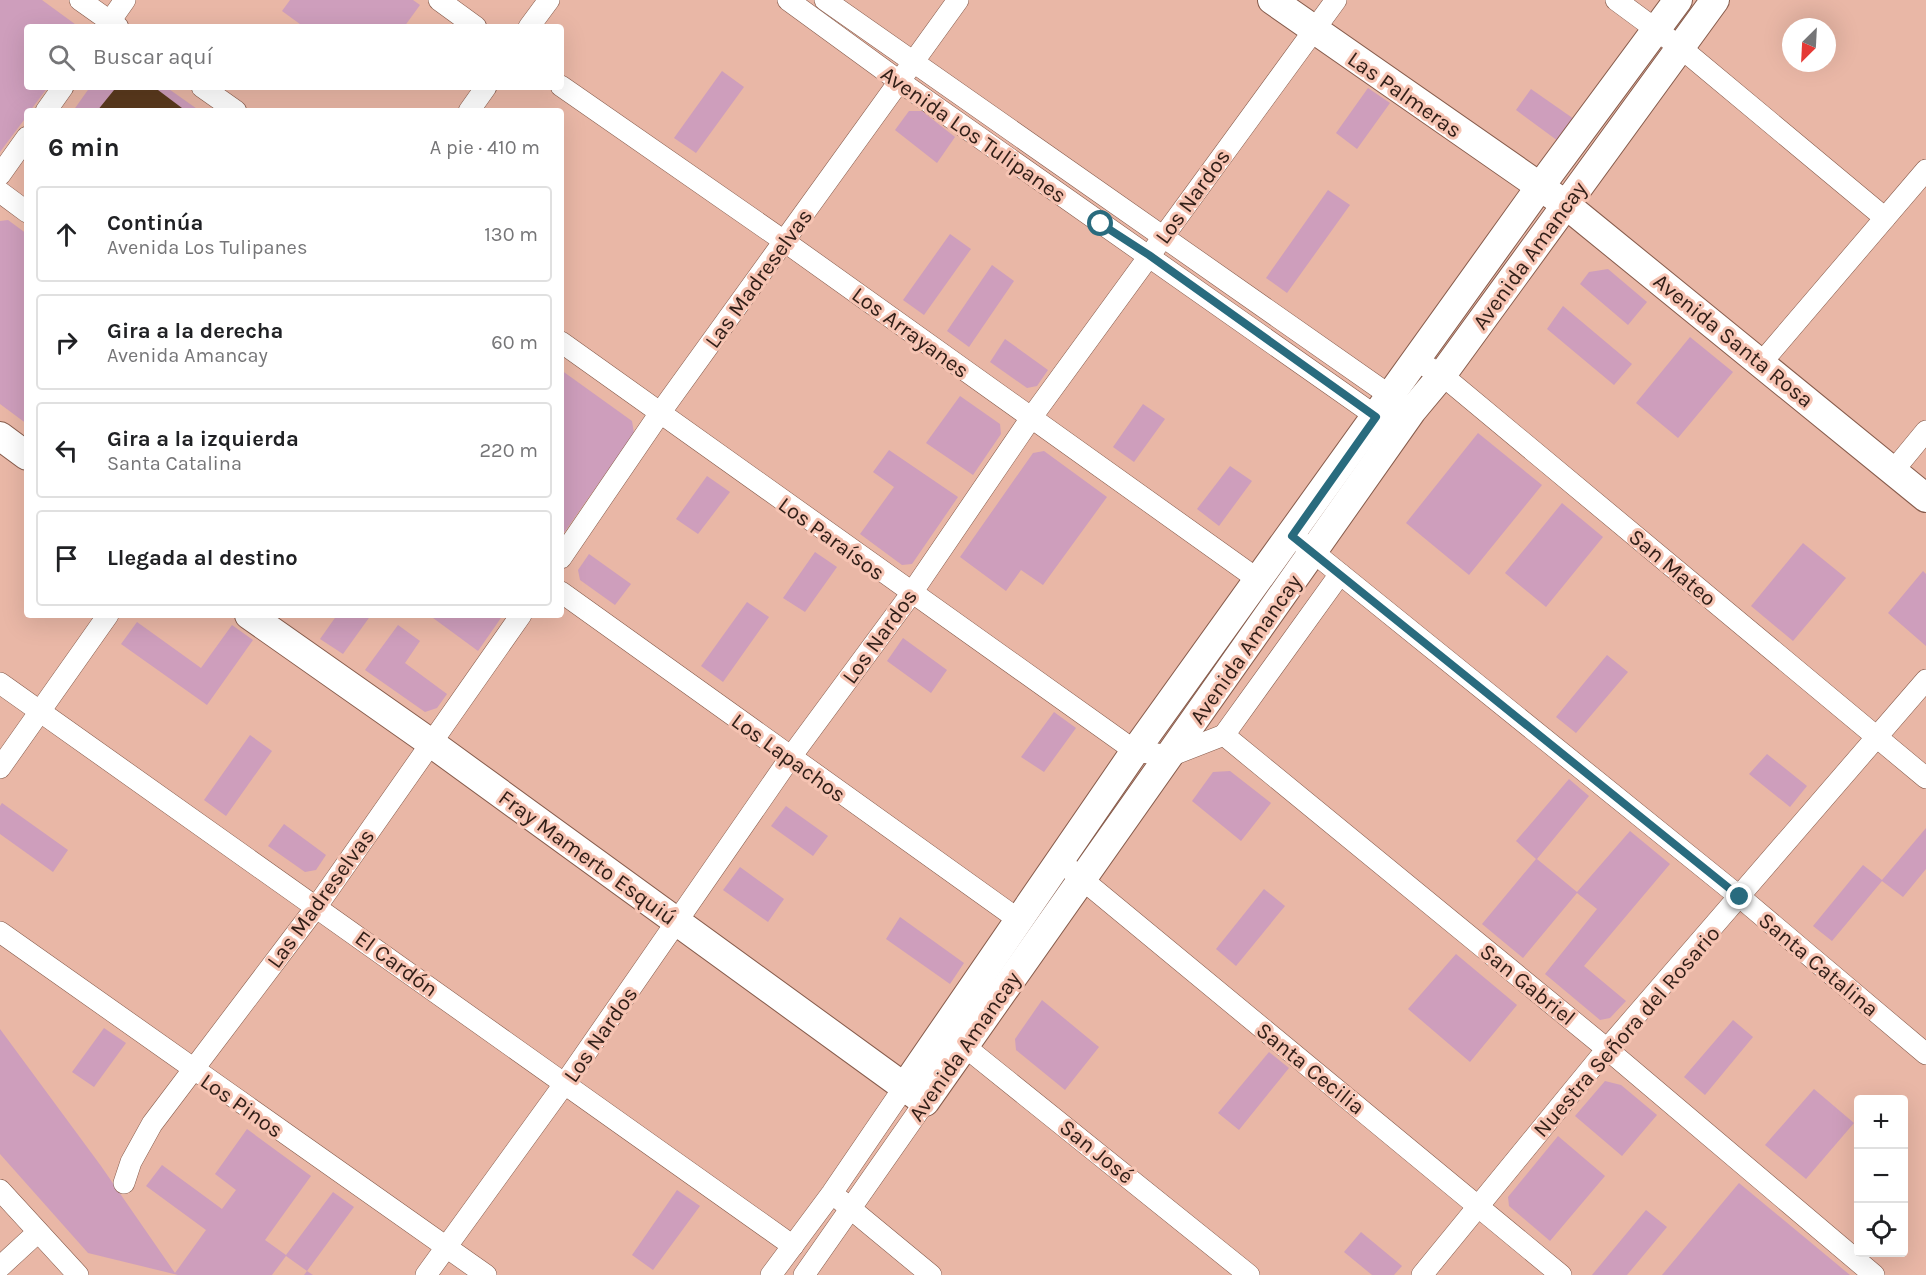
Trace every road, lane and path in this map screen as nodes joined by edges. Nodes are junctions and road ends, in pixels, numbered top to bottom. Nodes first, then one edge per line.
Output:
1 (80, 0) edge
2 (125, 0) edge
3 (439, 0) edge
4 (549, 0) edge
5 (788, 0) edge
6 (825, 0) edge
7 (958, 0) edge
8 (1272, 0) edge
9 (1336, 0) edge
10 (1616, 0) edge
11 (1678, 0) edge
12 (1714, 0) edge
13 (110, 24) edge
14 (112, 24) edge
15 (472, 24) edge
16 (531, 24) edge
17 (1657, 29) junction
18 (1315, 31) junction
19 (1681, 48) junction
20 (912, 63) junction
21 (899, 81) junction
22 (564, 88) edge
23 (61, 90) edge
24 (206, 90) edge
25 (484, 90) edge
26 (48, 108) edge
27 (232, 108) edge
28 (471, 108) edge
29 (24, 141) edge
30 (1926, 170) edge
31 (0, 175) edge
32 (1539, 188) junction
33 (0, 192) edge
34 (1565, 204) junction
35 (24, 210) edge
36 (1885, 218) junction
37 (1162, 236) junction
38 (784, 241) junction
39 (1149, 255) junction
40 (564, 344) edge
41 (1417, 361) junction
42 (1762, 362) junction
43 (1442, 375) junction
44 (660, 413) junction
45 (1394, 414) junction
46 (1031, 418) junction
47 (1926, 431) edge
48 (0, 436) edge
49 (24, 454) edge
50 (1893, 471) junction
51 (1926, 498) edge
52 (1302, 544) junction
53 (564, 554) edge
54 (1340, 574) junction
55 (1260, 580) junction
56 (564, 594) edge
57 (911, 594) junction
58 (106, 618) edge
59 (253, 618) edge
60 (519, 618) edge
61 (1926, 680) edge
62 (0, 683) edge
63 (40, 710) junction
64 (1224, 735) junction
65 (1877, 737) junction
66 (431, 743) junction
67 (1135, 751) junction
68 (1170, 756) junction
69 (790, 758) junction
70 (0, 768) edge
71 (1926, 778) edge
72 (1060, 861) junction
73 (1083, 880) junction
74 (1740, 897) junction
75 (317, 906) junction
76 (1019, 920) junction
77 (677, 922) junction
78 (0, 932) edge
79 (954, 1037) junction
80 (1607, 1049) junction
81 (1926, 1053) edge
82 (192, 1070) junction
83 (565, 1083) junction
84 (915, 1094) junction
85 (124, 1183) dead end
86 (0, 1190) edge
87 (832, 1194) junction
88 (1478, 1206) junction
89 (850, 1208) junction
90 (38, 1232) junction
91 (793, 1246) junction
92 (447, 1247) junction
93 (0, 1267) edge
94 (78, 1275) edge
95 (426, 1275) edge
96 (486, 1275) edge
97 (771, 1275) edge
98 (804, 1275) edge
99 (932, 1275) edge
100 (1249, 1275) edge
101 (1422, 1275) edge
102 (1561, 1275) edge
103 (1874, 1275) edge

1 - 13 street
2 - 14 street
3 - 15 street
4 - 16 street
5 - 21 street, Avenida Los Tulipanes
6 - 20 street, Avenida Los Tulipanes
7 - 20 street, Las Madreselvas
8 - 18 street, Las Palmeras
9 - 18 street, Los Nardos
10 - 17 street
11 - 17 street, Avenida Amancay
12 - 19 street, Avenida Amancay
17 - 19 street
17 - 32 street, Avenida Amancay
18 - 32 street, Las Palmeras
18 - 37 street, Los Nardos
19 - 34 street, Avenida Amancay
19 - 36 street
20 - 21 street, Las Madreselvas
20 - 37 street, Avenida Los Tulipanes
21 - 38 street, Las Madreselvas
21 - 39 street, Avenida Los Tulipanes
22 - 38 street, Los Arrayanes
23 - 26 street
24 - 27 street
25 - 28 street
29 - 31 street
30 - 36 street
32 - 34 street, Avenida Santa Rosa
32 - 41 street, Avenida Amancay
33 - 35 street
34 - 42 street, Avenida Santa Rosa
34 - 43 street, Avenida Amancay
36 - 42 street
37 - 39 street, Los Nardos
37 - 45 street, Avenida Los Tulipanes
38 - 44 street, Las Madreselvas
38 - 46 street, Los Arrayanes
39 - 45 street, Avenida Los Tulipanes
39 - 46 street, Los Nardos
40 - 44 street, Los Paraísos
41 - 43 street, San Mateo
41 - 45 street, Avenida Amancay
42 - 50 street, Avenida Santa Rosa
43 - 45 street, Avenida Amancay
43 - 65 street, San Mateo
44 - 53 street, Las Madreselvas
44 - 57 street, Los Paraísos
45 - 52 street, Avenida Amancay
46 - 55 street, Los Arrayanes
46 - 57 street, Los Nardos
47 - 50 street
48 - 49 street
50 - 51 street, Avenida Santa Rosa
52 - 54 street, Santa Catalina
52 - 55 street, Avenida Amancay
52 - 68 street, Avenida Amancay
54 - 64 street
54 - 74 street, Santa Catalina
55 - 67 street, Avenida Amancay
56 - 69 street, Los Lapachos
57 - 67 street, Los Paraísos
57 - 69 street, Los Nardos
58 - 63 street
59 - 66 street, Fray Mamerto Esquiú
60 - 66 street, Las Madreselvas
61 - 65 street, Nuestra Señora del Rosario
62 - 63 street, El Cardón
63 - 70 street
63 - 75 street, El Cardón
64 - 68 street
64 - 80 street, San Gabriel
65 - 71 street, San Mateo
65 - 74 street, Nuestra Señora del Rosario
66 - 75 street, Las Madreselvas
66 - 77 street, Fray Mamerto Esquiú
67 - 68 street
67 - 72 street, Avenida Amancay
68 - 73 street, Avenida Amancay
69 - 76 street, Los Lapachos
69 - 77 street, Los Nardos
72 - 73 street, Santa Cecilia
72 - 76 street, Avenida Amancay
73 - 79 street, Avenida Amancay
73 - 88 street, Santa Cecilia
74 - 80 street, Nuestra Señora del Rosario
74 - 81 street, Santa Catalina
75 - 82 street, Las Madreselvas
75 - 83 street, El Cardón
76 - 79 street, Avenida Amancay
77 - 83 street, Los Nardos
77 - 84 street, Fray Mamerto Esquiú
78 - 82 street, Los Pinos
79 - 84 street, Avenida Amancay
79 - 100 street, San José
80 - 88 street, Nuestra Señora del Rosario
80 - 103 street, San Gabriel
82 - 85 street, Las Madreselvas
82 - 92 street, Los Pinos
83 - 91 street, El Cardón
83 - 92 street, Los Nardos
84 - 87 street, Avenida Amancay
84 - 89 street, Avenida Amancay
86 - 90 street
87 - 89 street
87 - 91 street, Avenida Amancay
88 - 101 street, Nuestra Señora del Rosario
88 - 102 street, Santa Cecilia
89 - 98 street, Avenida Amancay
89 - 99 street
90 - 93 street
90 - 94 street
91 - 97 street, Avenida Amancay
92 - 95 street, Los Nardos
92 - 96 street, Los Pinos

